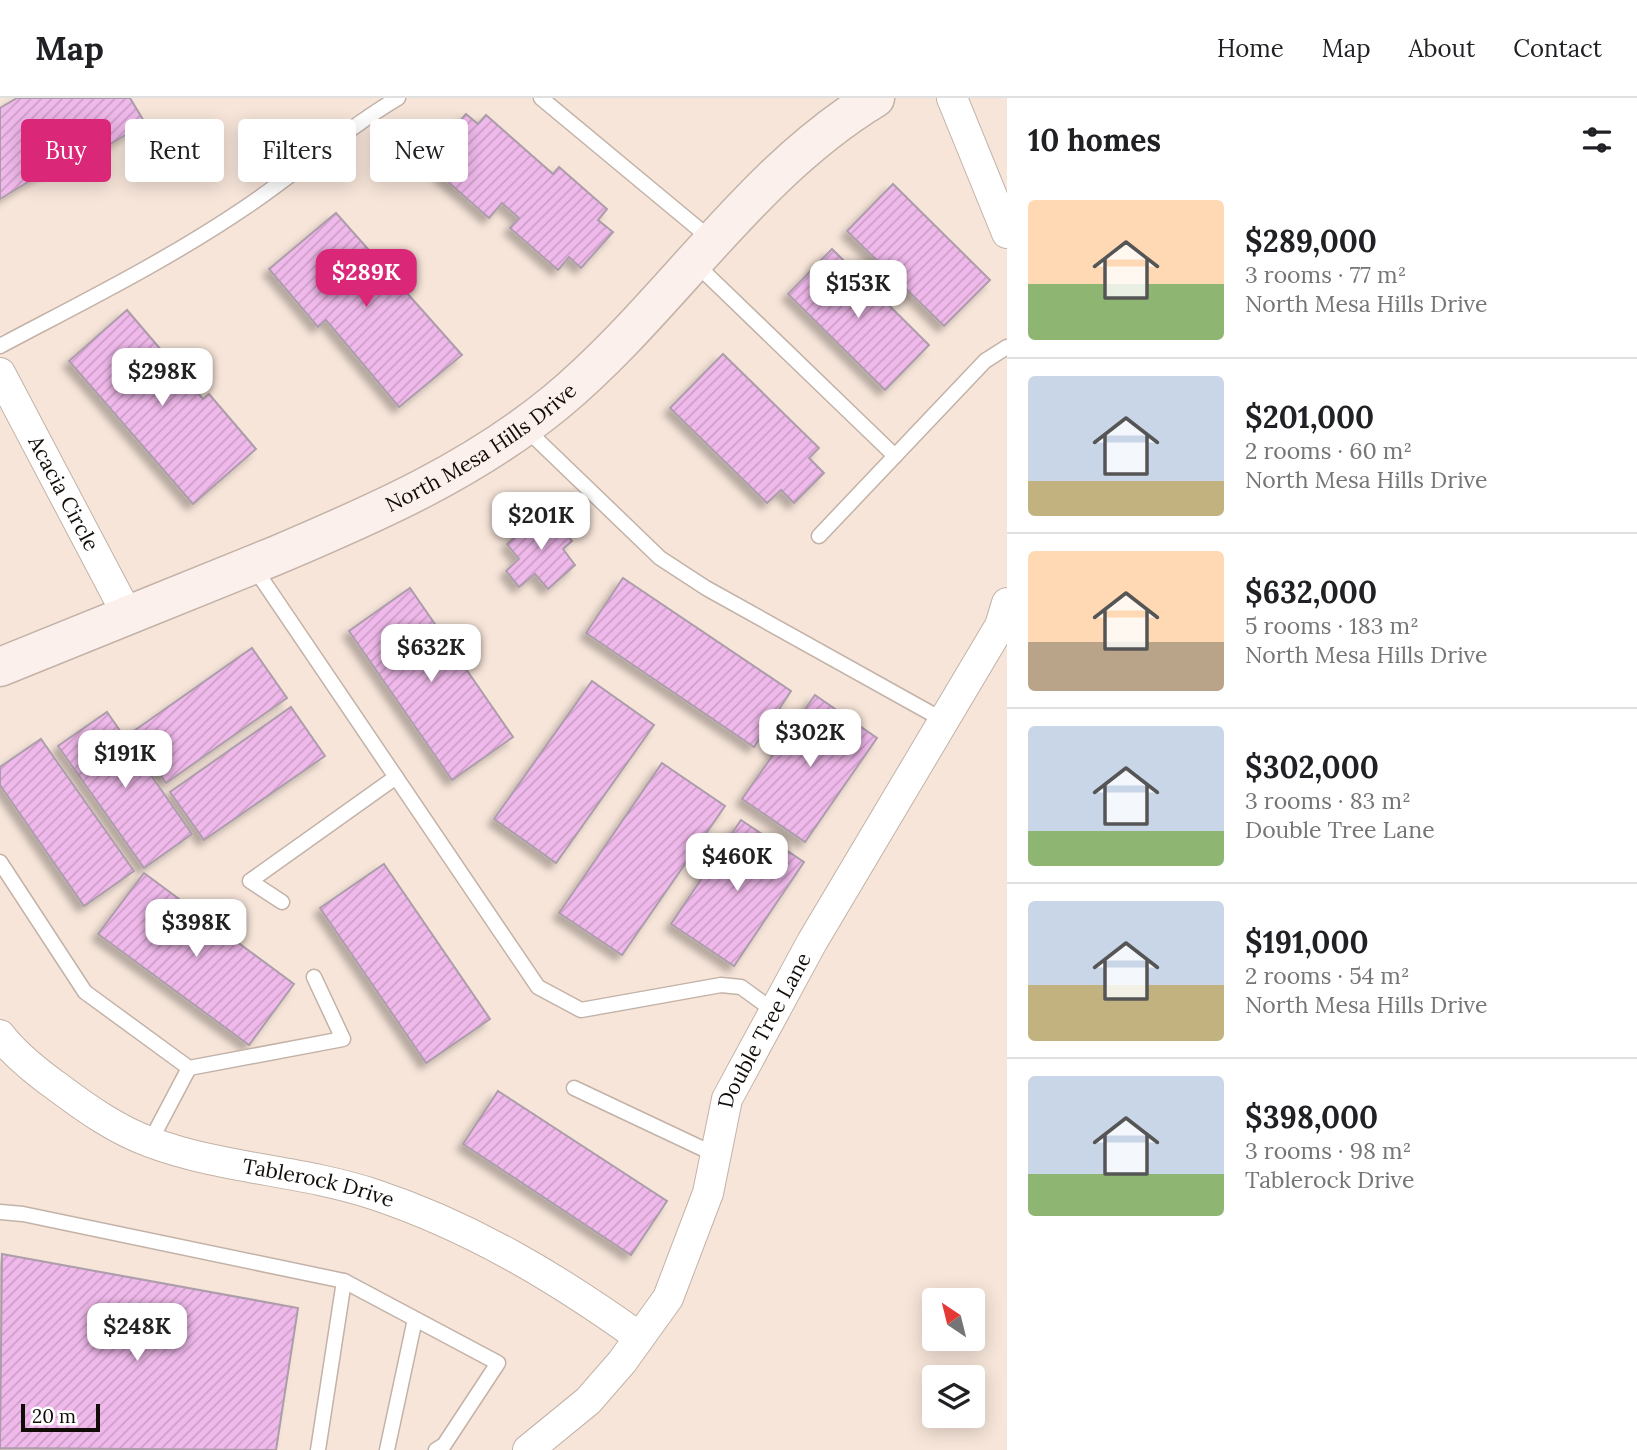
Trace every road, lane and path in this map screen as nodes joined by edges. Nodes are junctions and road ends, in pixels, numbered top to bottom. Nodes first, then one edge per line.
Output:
1 (398, 98) edge
2 (541, 98) edge
3 (875, 98) edge
4 (952, 98) edge
5 (1007, 233) edge
6 (704, 252) junction
7 (0, 346) edge
8 (1007, 347) edge
9 (0, 373) edge
10 (524, 427) junction
11 (895, 456) junction
12 (819, 536) dead end
13 (253, 565) junction
14 (1007, 603) edge
15 (127, 614) junction
16 (0, 667) edge
17 (943, 720) junction
18 (396, 777) junction
19 (0, 862) edge
20 (282, 902) dead end
21 (314, 977) dead end
22 (774, 1011) junction
23 (0, 1035) edge
24 (189, 1068) junction
25 (573, 1088) dead end
26 (150, 1142) junction
27 (716, 1155) junction
28 (0, 1212) edge
29 (344, 1281) junction
30 (415, 1319) junction
31 (639, 1338) junction
32 (318, 1450) edge
33 (387, 1450) edge
34 (436, 1450) edge
35 (528, 1450) edge

1 - 7 lane
2 - 6 lane
3 - 6 street, North Mesa Hills Drive
4 - 5 street
6 - 10 street, North Mesa Hills Drive
6 - 11 lane
8 - 11 lane
9 - 15 street, Acacia Circle
10 - 13 street, North Mesa Hills Drive
10 - 17 lane
11 - 12 lane
13 - 15 street, North Mesa Hills Drive
13 - 18 lane
14 - 17 street, Double Tree Lane
15 - 16 street, North Mesa Hills Drive
17 - 22 street, Double Tree Lane
18 - 20 lane
18 - 22 lane
19 - 24 lane
21 - 24 lane
22 - 27 street, Double Tree Lane
23 - 26 street, Tablerock Drive
24 - 26 lane
25 - 27 lane
26 - 31 street, Tablerock Drive
27 - 31 street, Double Tree Lane
28 - 29 lane
29 - 30 lane
29 - 32 lane
30 - 33 lane
30 - 34 lane
31 - 35 street, Double Tree Lane

